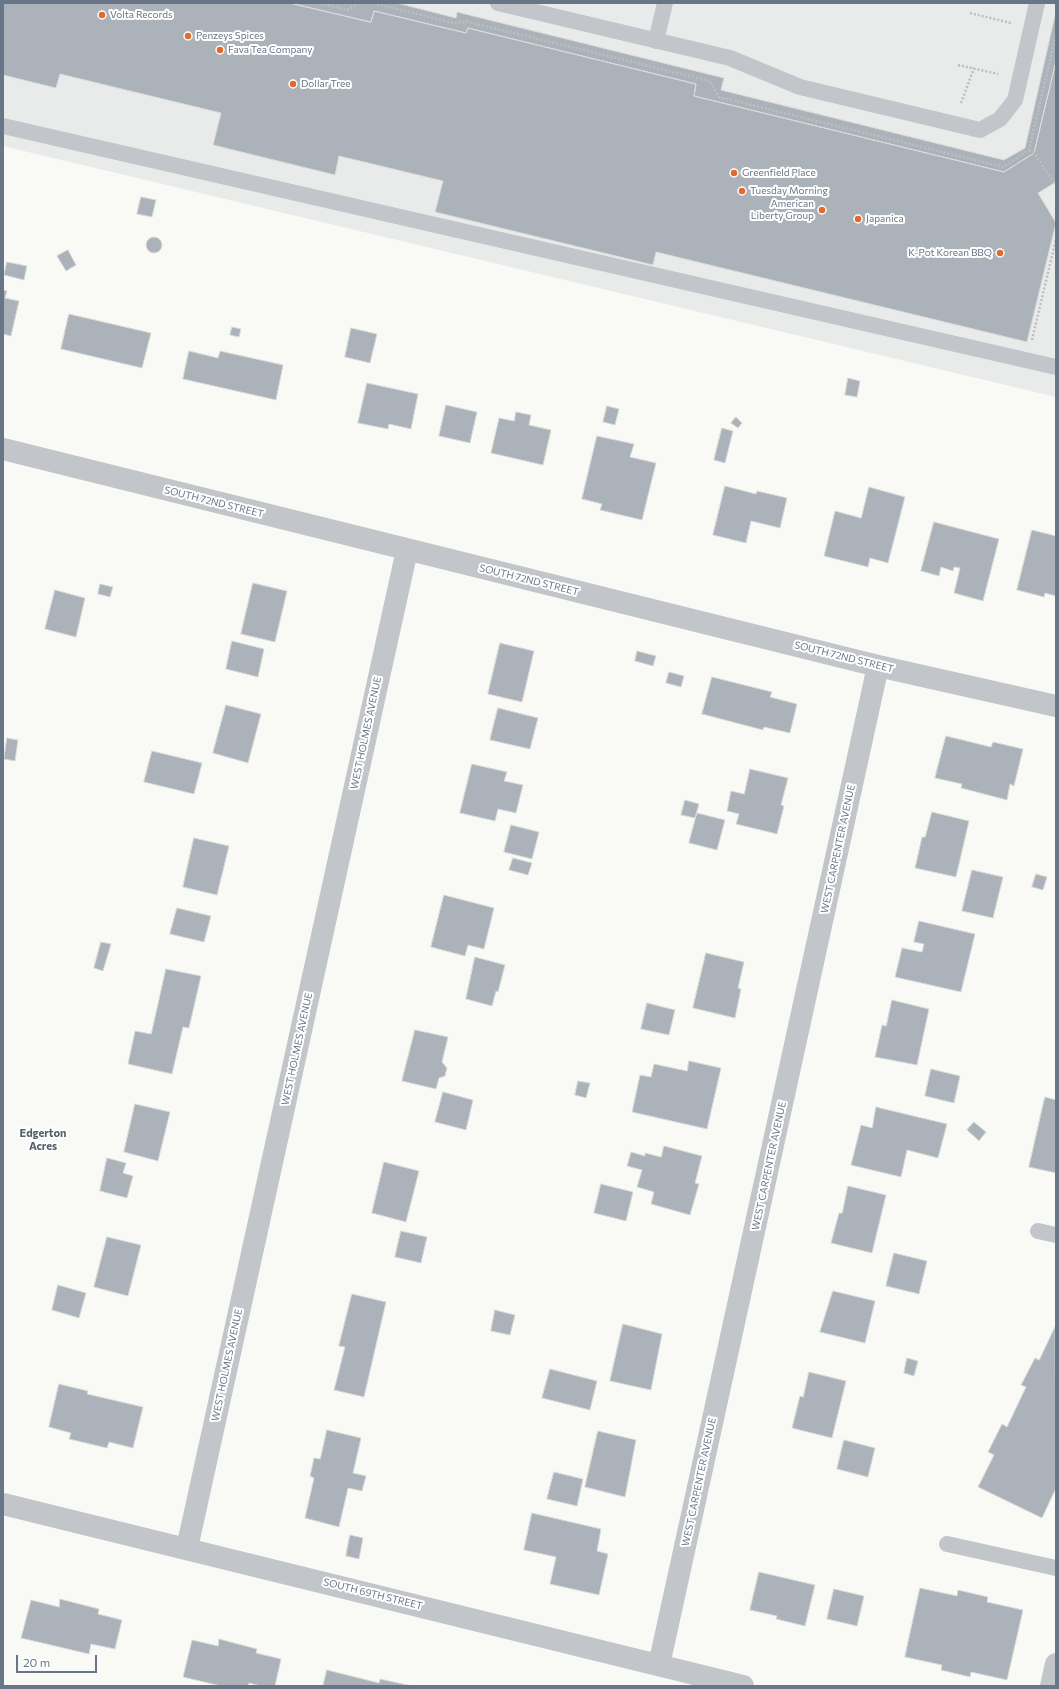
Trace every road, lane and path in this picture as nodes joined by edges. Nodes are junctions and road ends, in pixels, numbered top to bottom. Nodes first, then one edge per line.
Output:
1 (320, 3) edge
2 (359, 3) edge
3 (498, 3) edge
4 (665, 3) edge
5 (1037, 3) edge
6 (656, 41) junction
7 (3, 126) edge
8 (1029, 150) dead end
9 (1056, 185) edge
10 (1056, 239) edge
11 (1027, 360) junction
12 (1056, 367) edge
13 (3, 449) edge
14 (407, 550) junction
15 (878, 666) junction
16 (1056, 706) edge
17 (1038, 1231) dead end
18 (1056, 1235) edge
19 (3, 1504) edge
20 (947, 1544) dead end
21 (187, 1548) junction
22 (1056, 1568) edge
23 (1056, 1664) edge
24 (659, 1665) junction
25 (743, 1686) edge
26 (1051, 1686) edge

1 - 2 path
3 - 6 lane
4 - 6 lane
5 - 6 lane
7 - 11 lane
8 - 9 path
10 - 11 path
11 - 12 lane
13 - 14 street, SOUTH 72ND STREET
14 - 15 street, SOUTH 72ND STREET
14 - 21 street, WEST HOLMES AVENUE
15 - 16 street, SOUTH 72ND STREET
15 - 24 street, WEST CARPENTER AVENUE
17 - 18 lane
19 - 21 street, SOUTH 69TH STREET
20 - 22 lane
21 - 24 street, SOUTH 69TH STREET
23 - 26 street
24 - 25 street, SOUTH 69TH STREET

